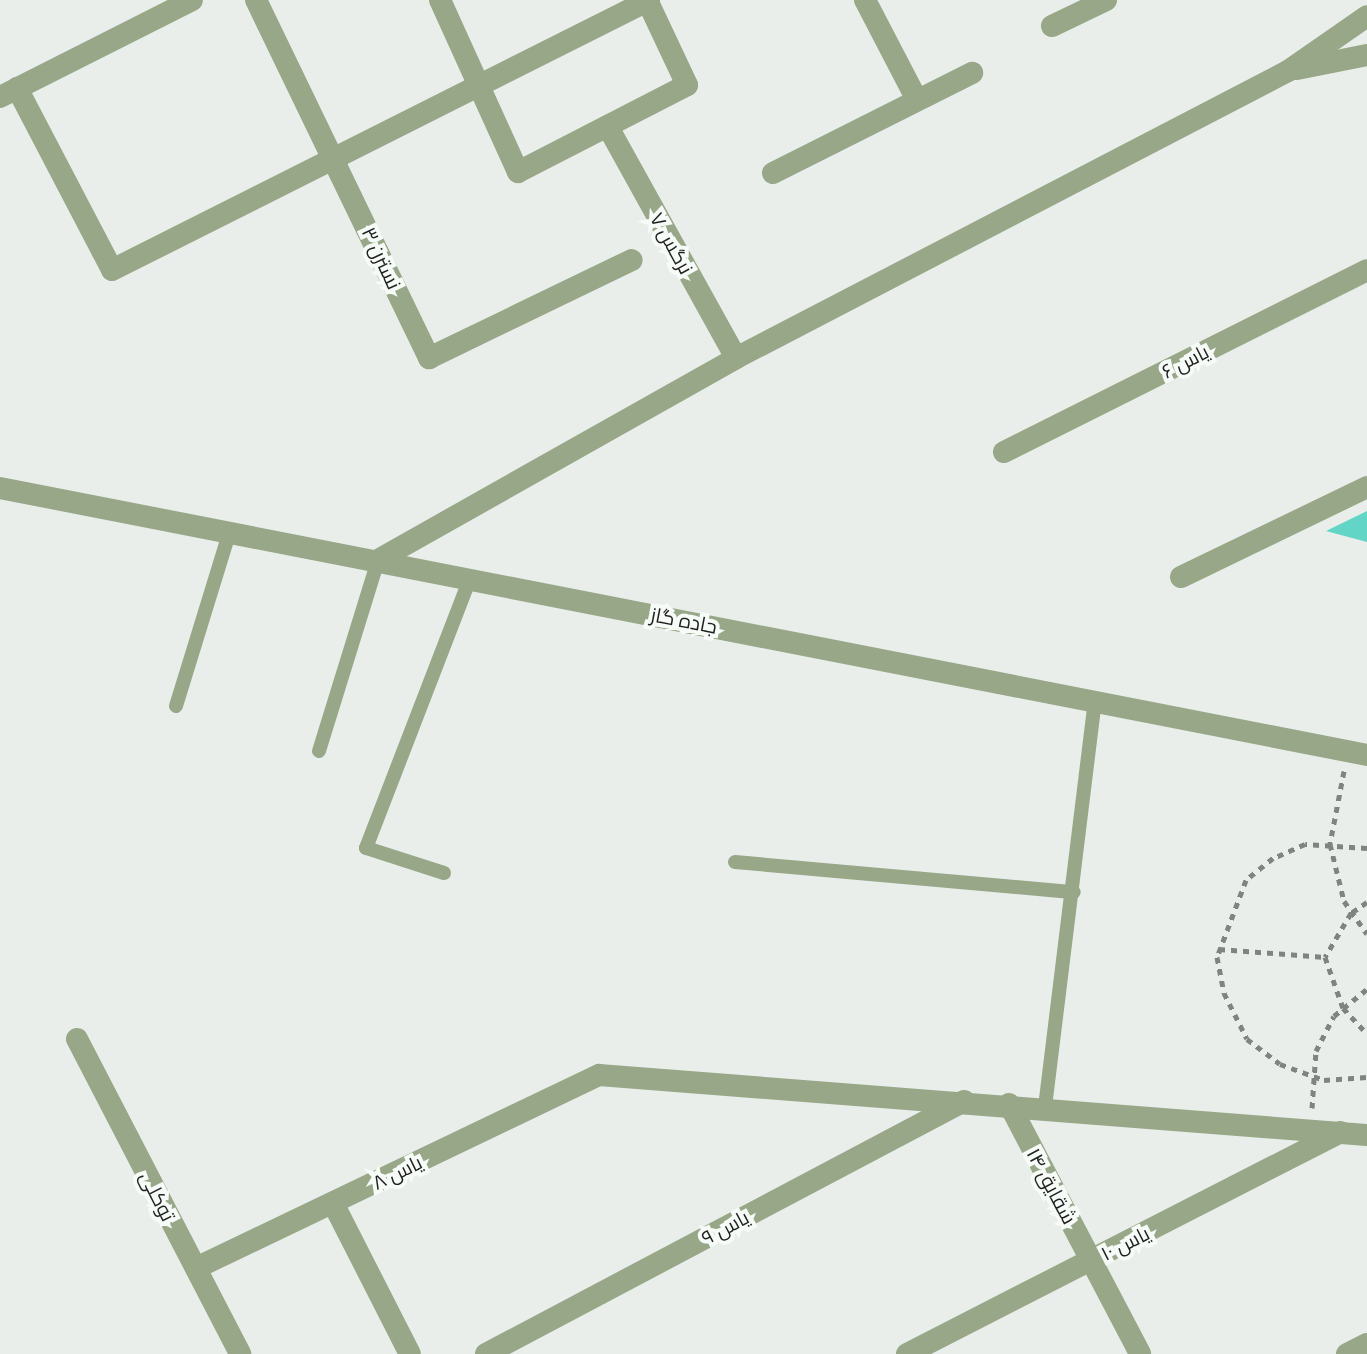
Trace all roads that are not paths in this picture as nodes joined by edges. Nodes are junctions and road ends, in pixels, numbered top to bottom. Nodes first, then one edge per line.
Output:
1 (192, 0) edge
2 (256, 0) edge
3 (440, 0) edge
4 (648, 0) edge
5 (865, 0) edge
6 (1106, 0) edge
7 (1367, 16) edge
8 (1052, 26) dead end
9 (1367, 55) edge
10 (1288, 71) junction
11 (972, 73) dead end
12 (475, 87) junction
13 (8, 93) edge
14 (916, 98) junction
15 (608, 127) junction
16 (334, 158) junction
17 (773, 173) dead end
18 (632, 260) dead end
19 (1367, 270) edge
20 (736, 358) junction
21 (1004, 452) dead end
22 (1367, 487) edge
23 (0, 488) edge
24 (230, 531) junction
25 (378, 560) junction
26 (1181, 577) dead end
27 (470, 578) junction
28 (1095, 700) junction
29 (176, 706) dead end
30 (319, 751) dead end
31 (1357, 753) edge
32 (735, 862) dead end
33 (444, 873) dead end
34 (1074, 892) junction
35 (77, 1039) dead end
36 (965, 1101) junction
37 (1009, 1104) junction
38 (1045, 1107) junction
39 (1342, 1132) junction
40 (1367, 1135) edge
41 (333, 1203) junction
42 (1091, 1260) junction
43 (196, 1268) junction
44 (1367, 1344) edge
45 (240, 1354) edge
46 (410, 1354) edge
47 (486, 1354) edge
48 (907, 1354) edge
49 (1140, 1354) edge
50 (1347, 1354) edge

1 - 13 street
2 - 16 street, نسترن ۳
3 - 12 street
4 - 12 street
4 - 15 street
5 - 14 street
6 - 8 street
7 - 10 street
9 - 10 street
10 - 20 street
11 - 14 street
12 - 15 street
12 - 16 street
13 - 16 street
14 - 17 street
15 - 20 street, نرگس ۷
16 - 18 street, نسترن ۳
19 - 21 street, یاس ۶
20 - 25 street
22 - 26 street
23 - 24 street, جاده گاز
24 - 25 street, جاده گاز
24 - 29 lane
25 - 27 street, جاده گاز
25 - 30 lane
27 - 28 street, جاده گاز
27 - 33 lane
28 - 31 street, جاده گاز
28 - 34 lane
32 - 34 lane
34 - 38 lane
35 - 43 street, توکلی
36 - 37 street
36 - 41 street, یاس ۸
36 - 47 street, یاس ۹
37 - 38 street
37 - 42 street, شقایق ۱۴
38 - 39 street
39 - 40 street
39 - 42 street, یاس ۱۰
41 - 43 street, یاس ۸
41 - 46 street
42 - 48 street, یاس ۱۰
42 - 49 street, شقایق ۱۴
43 - 45 street, توکلی
44 - 50 street

